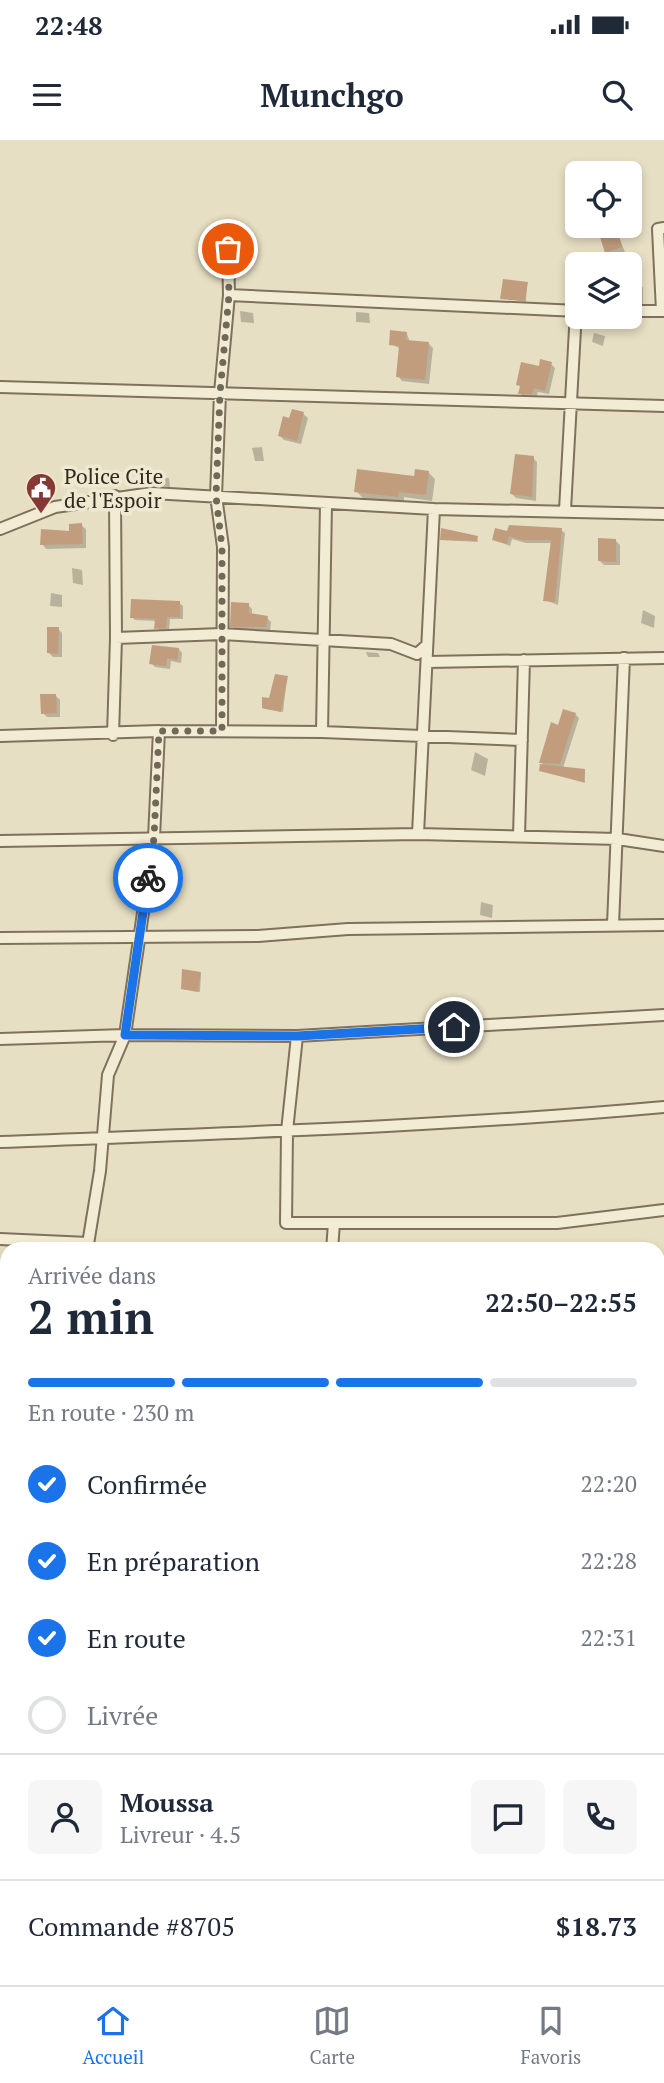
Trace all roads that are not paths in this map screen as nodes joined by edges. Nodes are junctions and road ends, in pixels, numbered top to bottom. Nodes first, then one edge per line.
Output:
1 (664, 228) edge
2 (228, 249) dead end
3 (229, 295) junction
4 (565, 310) edge
5 (642, 311) edge
6 (663, 311) edge
7 (576, 329) edge
8 (0, 387) edge
9 (220, 393) junction
10 (570, 402) junction
11 (664, 406) edge
12 (115, 496) junction
13 (216, 496) junction
14 (326, 504) junction
15 (434, 509) junction
16 (565, 510) junction
17 (664, 514) edge
18 (0, 528) edge
19 (222, 634) junction
20 (116, 638) junction
21 (324, 641) junction
22 (427, 645) junction
23 (624, 658) junction
24 (664, 658) edge
25 (524, 660) junction
26 (427, 662) junction
27 (159, 731) junction
28 (222, 731) junction
29 (322, 732) junction
30 (113, 735) junction
31 (0, 736) edge
32 (423, 736) junction
33 (522, 740) junction
34 (418, 834) junction
35 (519, 836) junction
36 (154, 838) junction
37 (618, 839) junction
38 (0, 841) edge
39 (664, 846) edge
40 (613, 925) junction
41 (664, 925) edge
42 (140, 936) junction
43 (0, 938) edge
44 (664, 1014) edge
45 (125, 1035) junction
46 (297, 1036) junction
47 (0, 1039) edge
48 (664, 1107) edge
49 (287, 1131) junction
50 (100, 1138) junction
51 (0, 1142) edge
52 (664, 1210) edge
53 (334, 1223) junction
54 (0, 1239) edge
55 (38, 1242) edge
56 (89, 1242) edge
57 (333, 1242) edge

1 - 6 street
2 - 3 street
3 - 4 street
3 - 9 street
5 - 6 street
7 - 10 street
8 - 9 street
9 - 10 street
9 - 13 street
10 - 11 street
10 - 16 street
12 - 13 street
12 - 18 street
12 - 20 street
13 - 14 street
13 - 19 street
14 - 15 street
14 - 21 street
15 - 16 street
15 - 22 street
16 - 17 street
19 - 20 street
19 - 21 street
19 - 28 street
20 - 30 street
21 - 22 street
21 - 29 street
22 - 26 street
23 - 24 street
23 - 25 street
23 - 37 street
25 - 26 street
25 - 33 street
26 - 32 street
27 - 28 street
27 - 30 street
27 - 36 street
28 - 29 street
29 - 32 street
30 - 31 street
32 - 33 street
32 - 34 street
33 - 35 street
34 - 35 street
34 - 36 street
35 - 37 street
36 - 38 street
36 - 42 street
37 - 39 street
37 - 40 street
40 - 41 street
40 - 42 street
42 - 43 street
42 - 45 street
44 - 46 street
45 - 46 street
45 - 47 street
45 - 50 street
46 - 49 street
48 - 49 street
49 - 50 street
49 - 53 street
50 - 51 street
50 - 56 street
52 - 53 street
53 - 57 street
54 - 55 street

